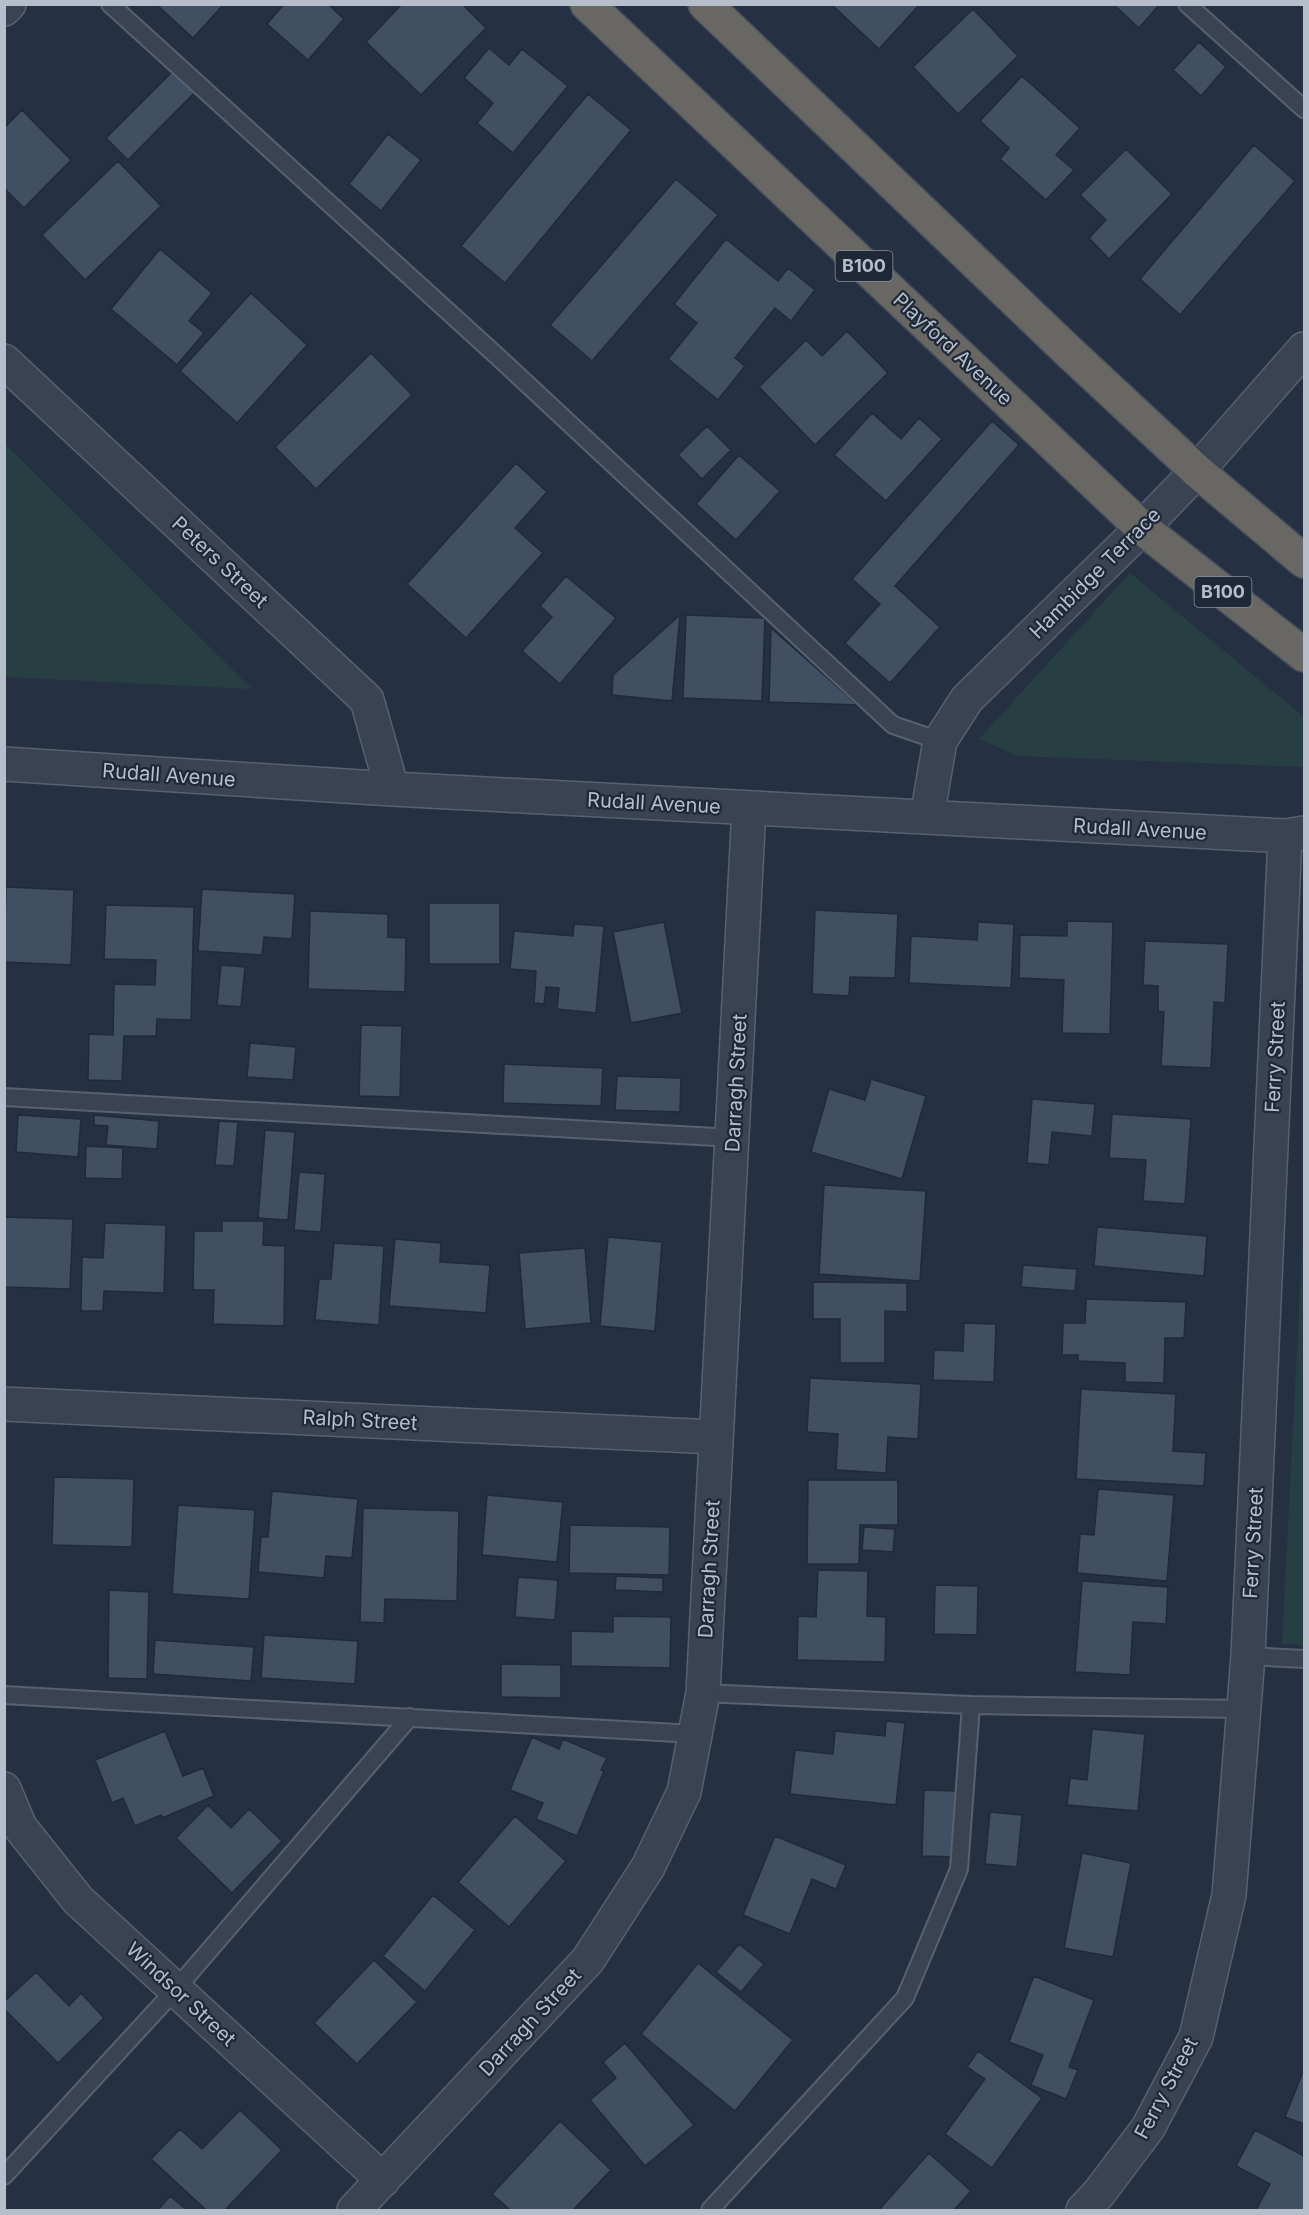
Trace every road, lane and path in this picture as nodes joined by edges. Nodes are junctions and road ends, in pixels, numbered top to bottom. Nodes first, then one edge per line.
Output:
1 (9, 4) edge
2 (110, 4) edge
3 (587, 4) edge
4 (705, 4) edge
5 (1187, 4) edge
6 (4, 9) edge
7 (1305, 109) edge
8 (1305, 349) edge
9 (4, 361) edge
10 (1197, 471) junction
11 (1142, 528) junction
12 (1305, 561) edge
13 (1305, 655) edge
14 (940, 741) junction
15 (4, 764) edge
16 (392, 789) junction
17 (749, 808) junction
18 (927, 818) junction
19 (1295, 834) edge
20 (4, 1097) edge
21 (733, 1138) junction
22 (4, 1404) edge
23 (716, 1437) junction
24 (1248, 1656) junction
25 (1305, 1659) edge
26 (703, 1693) junction
27 (4, 1695) edge
28 (971, 1705) junction
29 (1243, 1709) junction
30 (410, 1717) junction
31 (695, 1734) junction
32 (4, 1789) edge
33 (176, 1989) junction
34 (4, 2176) edge
35 (383, 2180) junction
36 (354, 2211) edge
37 (710, 2211) edge
38 (1083, 2211) edge

1 - 6 street
2 - 14 lane
3 - 11 highway, Playford Avenue / B100
4 - 10 highway
5 - 7 lane
8 - 10 street, Hambidge Terrace
9 - 16 street, Peters Street
10 - 11 street, Hambidge Terrace
10 - 12 highway
11 - 13 highway, Playford Avenue / B100
11 - 14 street, Hambidge Terrace
14 - 18 street, Hambidge Terrace
15 - 16 street, Rudall Avenue
16 - 17 street, Rudall Avenue
17 - 18 street, Rudall Avenue
17 - 21 street, Darragh Street
18 - 19 street, Rudall Avenue
19 - 24 street, Ferry Street
20 - 21 lane
21 - 23 street, Darragh Street
22 - 23 street, Ralph Street
23 - 26 street, Darragh Street
24 - 25 lane
24 - 29 street, Ferry Street
26 - 28 lane
26 - 31 street, Darragh Street
27 - 30 lane
28 - 29 lane
28 - 37 lane
29 - 38 street, Ferry Street
30 - 31 lane
30 - 33 lane
31 - 35 street, Darragh Street
32 - 33 street, Windsor Street
33 - 34 lane
33 - 35 street, Windsor Street
35 - 36 street, Darragh Street

